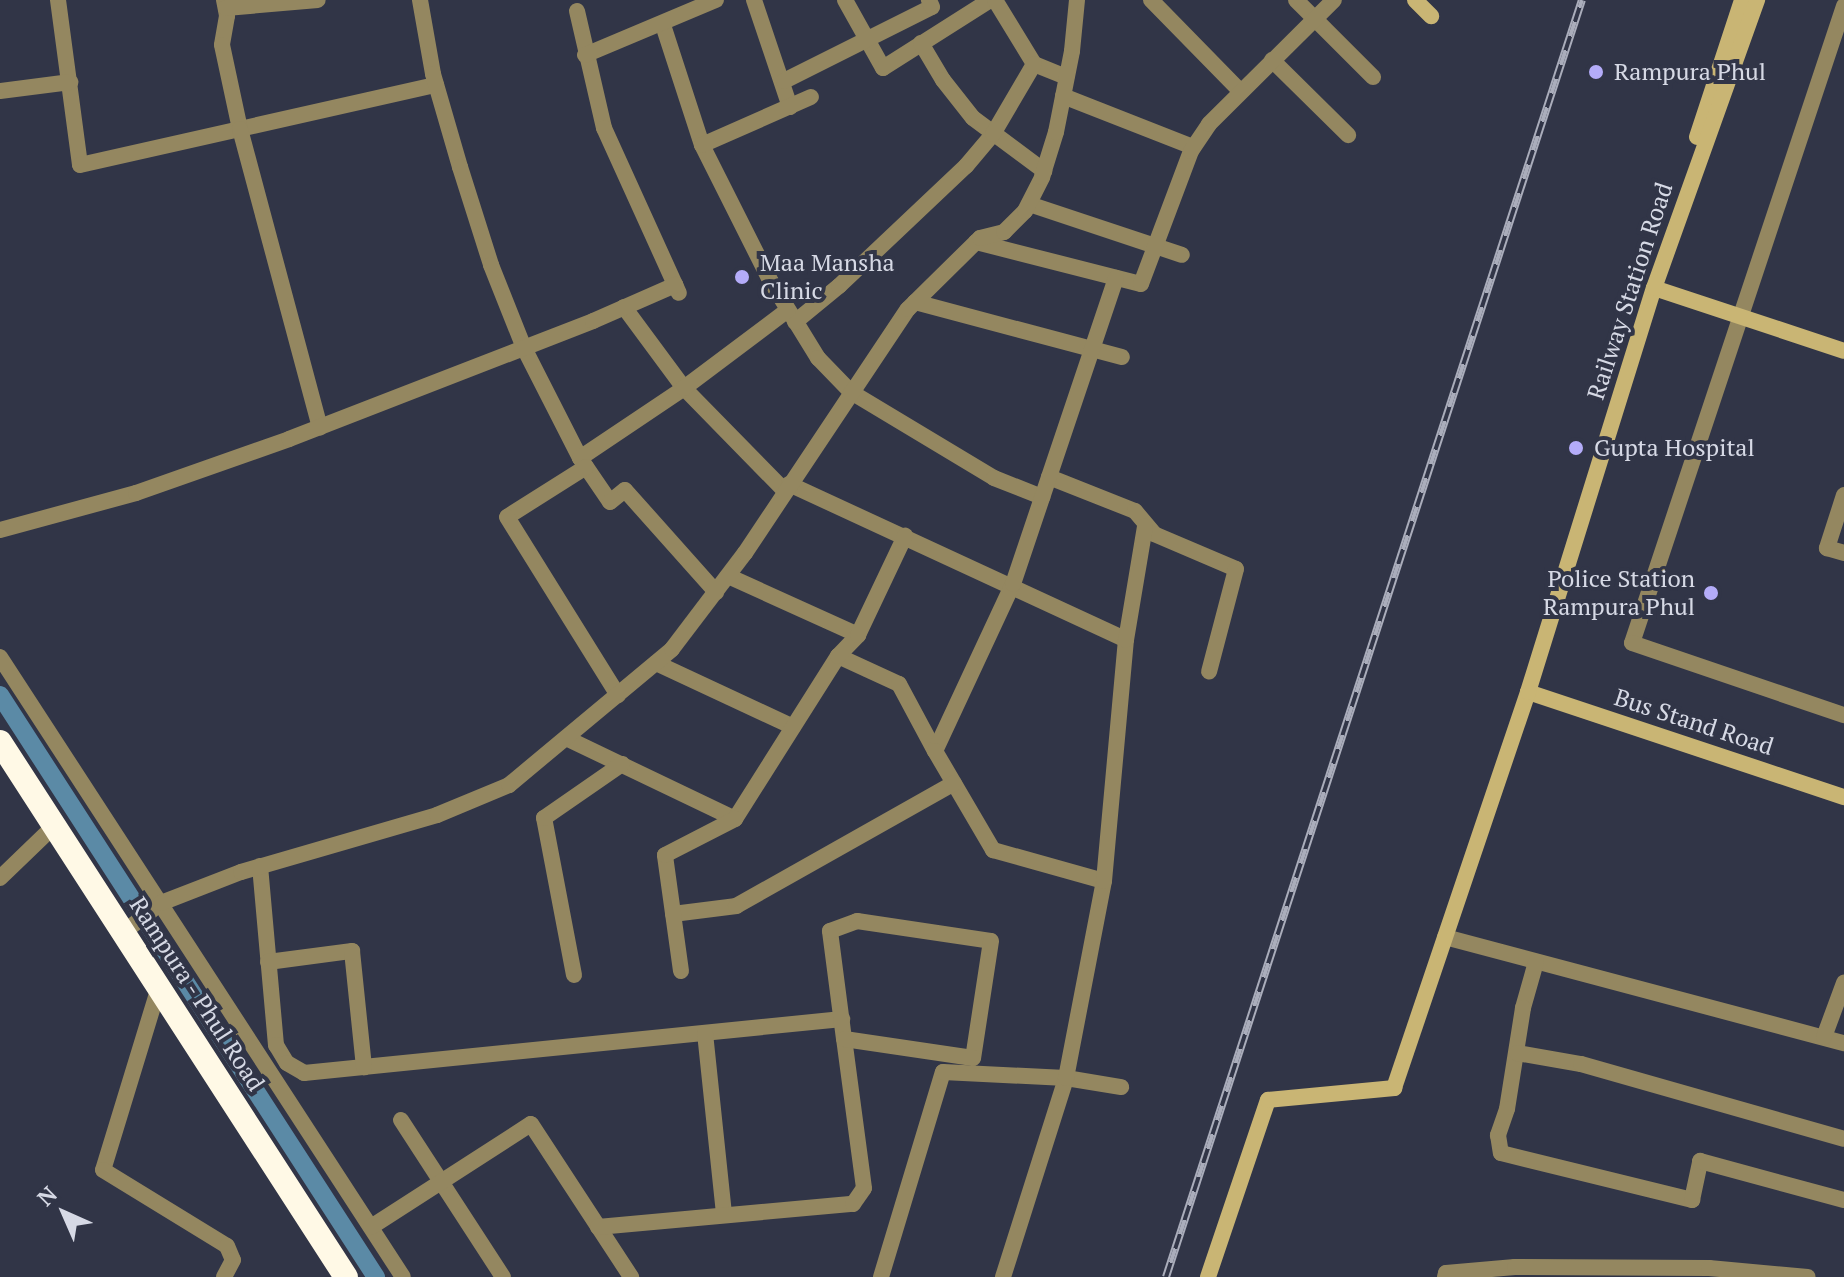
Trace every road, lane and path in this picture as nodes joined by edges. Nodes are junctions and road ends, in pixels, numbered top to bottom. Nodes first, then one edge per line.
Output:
1 (58, 0) edge
2 (318, 0) edge
3 (420, 0) edge
4 (716, 0) edge
5 (775, 0) edge
6 (845, 0) edge
7 (929, 0) edge
8 (990, 0) edge
9 (1077, 0) edge
10 (1151, 0) edge
11 (1296, 0) edge
12 (1334, 0) edge
13 (1415, 0) edge
14 (1742, 0) edge
15 (1757, 0) edge
16 (225, 4) edge
17 (756, 5) edge
18 (1844, 6) edge
19 (577, 11) dead end
20 (1431, 16) dead end
21 (1315, 19) junction
22 (663, 25) junction
23 (869, 39) junction
24 (921, 43) junction
25 (585, 55) junction
26 (1272, 60) junction
27 (1034, 64) junction
28 (1067, 77) junction
29 (1373, 77) dead end
30 (784, 81) junction
31 (70, 82) junction
32 (436, 85) junction
33 (1239, 90) junction
34 (0, 91) edge
35 (1063, 96) junction
36 (811, 97) dead end
37 (790, 107) junction
38 (240, 129) junction
39 (993, 134) junction
40 (1348, 135) dead end
41 (702, 145) junction
42 (1193, 147) junction
43 (1044, 171) junction
44 (1029, 204) junction
45 (976, 242) junction
46 (1153, 245) junction
47 (1182, 255) dead end
48 (1116, 278) junction
49 (1650, 285) junction
50 (915, 302) junction
51 (624, 307) junction
52 (791, 316) junction
53 (1739, 316) junction
54 (524, 348) junction
55 (1092, 349) junction
56 (1844, 351) edge
57 (1122, 357) dead end
58 (684, 388) junction
59 (851, 392) junction
60 (320, 427) junction
61 (583, 462) junction
62 (1049, 477) junction
63 (787, 487) junction
64 (1844, 495) edge
65 (1042, 497) junction
66 (1145, 527) junction
67 (0, 530) edge
68 (905, 536) junction
69 (1844, 553) edge
70 (728, 576) junction
71 (1013, 584) junction
72 (716, 592) junction
73 (858, 635) junction
74 (1126, 640) junction
75 (838, 656) junction
76 (0, 657) edge
77 (656, 663) junction
78 (1209, 672) dead end
79 (1528, 692) junction
80 (618, 695) junction
81 (1844, 715) edge
82 (793, 727) junction
83 (566, 738) junction
84 (0, 742) edge
85 (935, 751) junction
86 (622, 764) junction
87 (954, 783) junction
88 (1844, 797) edge
89 (735, 819) junction
90 (54, 826) junction
91 (260, 866) junction
92 (0, 878) edge
93 (1104, 881) junction
94 (159, 905) junction
95 (673, 914) junction
96 (133, 927) junction
97 (1445, 937) junction
98 (268, 962) junction
99 (1536, 962) junction
100 (681, 971) dead end
101 (574, 975) dead end
102 (1844, 983) edge
103 (159, 987) junction
104 (842, 1019) junction
105 (705, 1033) junction
106 (1824, 1037) junction
107 (844, 1039) junction
108 (1844, 1043) edge
109 (1517, 1053) junction
110 (364, 1067) junction
111 (1066, 1078) junction
112 (1121, 1087) dead end
113 (401, 1120) dead end
114 (1844, 1139) edge
115 (441, 1181) junction
116 (1844, 1200) edge
117 (724, 1215) junction
118 (371, 1227) junction
119 (598, 1227) junction
120 (1563, 1272) edge
121 (1757, 1274) edge
122 (224, 1277) edge
123 (346, 1277) edge
124 (403, 1277) edge
125 (503, 1277) edge
126 (631, 1277) edge
127 (881, 1277) edge
128 (1003, 1277) edge
129 (1208, 1277) edge
130 (1445, 1277) edge
131 (1808, 1277) edge

1 - 31 street
2 - 16 street
3 - 32 street
4 - 22 street
5 - 17 street
6 - 23 street
7 - 23 street
8 - 24 street
8 - 27 street
9 - 28 street
10 - 33 street
11 - 21 street
12 - 21 street
13 - 20 street
14 - 49 street
15 - 49 street, Railway Station Road
16 - 38 street
17 - 30 street
18 - 53 street
19 - 25 street
21 - 26 street
21 - 29 street
22 - 25 street
22 - 41 street
23 - 24 street
23 - 30 street
24 - 39 street
25 - 51 street
26 - 33 street
26 - 40 street
27 - 28 street
27 - 39 street
28 - 35 street
30 - 37 street
31 - 34 street
31 - 38 street
32 - 38 street
32 - 54 street
33 - 42 street
35 - 42 street
35 - 43 street
36 - 37 street
37 - 41 street
38 - 60 street
39 - 43 street
39 - 52 street
41 - 52 street
42 - 46 street
43 - 44 street
44 - 45 street
44 - 46 street
45 - 48 street
45 - 50 street
46 - 47 street
46 - 48 street
48 - 55 street
49 - 53 street
49 - 79 street, Railway Station Road
50 - 55 street
50 - 59 street
51 - 54 street
51 - 58 street
52 - 58 street
52 - 59 street
53 - 56 street
53 - 81 street
54 - 60 street
54 - 61 street
55 - 57 street
55 - 62 street
58 - 61 street
58 - 63 street
59 - 63 street
59 - 65 street
60 - 67 street
61 - 72 street
61 - 80 street
62 - 65 street
62 - 66 street
63 - 68 street
63 - 70 street
64 - 69 street
65 - 71 street
66 - 74 street
66 - 78 street
68 - 71 street
68 - 73 street
70 - 72 street
70 - 73 street
71 - 74 street
71 - 85 street
72 - 77 street
73 - 75 street
74 - 93 street
75 - 82 street
75 - 85 street
76 - 94 street
77 - 80 street
77 - 82 street
79 - 88 street, Bus Stand Road
79 - 97 street, Railway Station Road
80 - 83 street
82 - 89 street
83 - 86 street
83 - 91 street
84 - 90 highway, Rampura - Phul Road
85 - 87 street
86 - 89 street
86 - 101 street
87 - 93 street
87 - 95 street
89 - 95 street
90 - 92 street
90 - 96 highway, Rampura - Phul Road
91 - 94 street
91 - 98 street
93 - 111 street
94 - 96 street
94 - 118 street
95 - 100 street
96 - 103 highway, Rampura - Phul Road
97 - 99 street
97 - 129 street, Railway Station Road
98 - 110 street
98 - 110 street
99 - 106 street
99 - 109 street
102 - 106 street
103 - 122 street
103 - 123 highway, Rampura - Phul Road
104 - 105 street
104 - 107 street
104 - 107 street
105 - 110 street
105 - 117 street
106 - 108 street
107 - 117 street
109 - 114 street
109 - 116 street
111 - 112 street
111 - 127 street
111 - 128 street
113 - 115 street
115 - 118 street
115 - 119 street
115 - 125 street
117 - 119 street
118 - 124 street
119 - 126 street
120 - 121 street
120 - 130 street
121 - 131 street

